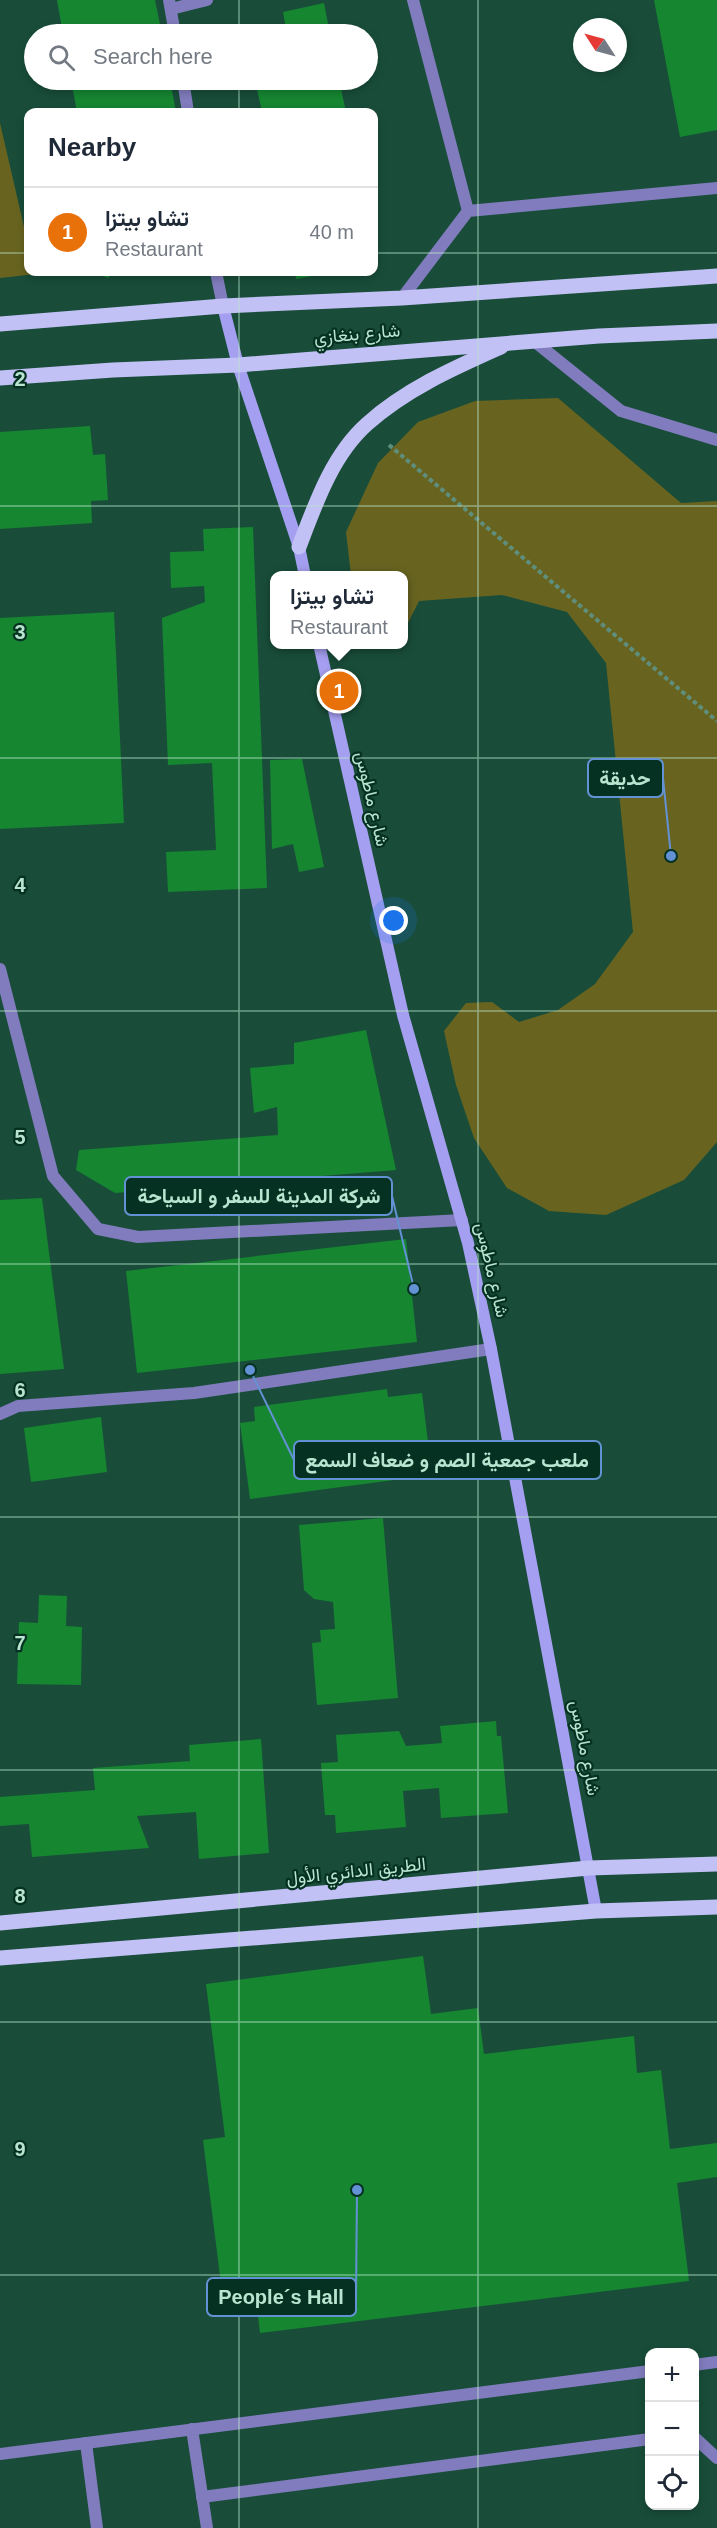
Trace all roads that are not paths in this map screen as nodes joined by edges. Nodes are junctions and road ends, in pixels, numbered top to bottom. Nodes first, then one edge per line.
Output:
1 (207, 0) edge
2 (413, 0) edge
3 (170, 4) edge
4 (173, 24) edge
5 (185, 90) edge
6 (187, 108) edge
7 (717, 188) edge
8 (468, 211) junction
9 (217, 276) edge
10 (717, 276) edge
11 (402, 298) junction
12 (223, 306) junction
13 (0, 324) edge
14 (717, 331) edge
15 (534, 341) junction
16 (511, 343) junction
17 (238, 365) junction
18 (0, 378) edge
19 (717, 440) edge
20 (299, 547) junction
21 (304, 571) edge
22 (320, 649) edge
23 (0, 969) edge
24 (462, 1220) junction
25 (491, 1349) junction
26 (0, 1414) edge
27 (717, 1864) edge
28 (589, 1868) junction
29 (717, 1906) edge
30 (596, 1911) junction
31 (0, 1923) edge
32 (0, 1958) edge
33 (717, 2362) edge
34 (699, 2364) edge
35 (645, 2372) edge
36 (192, 2429) junction
37 (645, 2440) edge
38 (699, 2441) edge
39 (86, 2443) junction
40 (0, 2454) edge
41 (717, 2458) edge
42 (202, 2496) junction
43 (97, 2528) edge
44 (207, 2528) edge

1 - 3 street
2 - 8 street
3 - 4 street
5 - 6 street
7 - 8 street
8 - 11 street
9 - 12 street
10 - 11 main road, شارع بنغازي
11 - 12 main road, شارع بنغازي
12 - 13 main road, شارع بنغازي
12 - 17 street
14 - 15 main road, شارع بنغازي
15 - 16 main road, شارع بنغازي
15 - 19 street
16 - 17 main road, شارع بنغازي
16 - 20 main road
17 - 18 main road, شارع بنغازي
17 - 20 street
20 - 21 street
22 - 24 street, شارع ماطوس
23 - 24 street
24 - 25 street, شارع ماطوس
25 - 26 street
25 - 28 street, شارع ماطوس
27 - 28 main road, الطريق الدائري الأول
28 - 30 street, شارع ماطوس
28 - 31 main road, الطريق الدائري الأول
29 - 30 main road
30 - 32 main road
33 - 34 street
35 - 36 street
36 - 39 street
36 - 42 street
37 - 42 street
38 - 41 street
39 - 40 street
39 - 43 street
42 - 44 street

